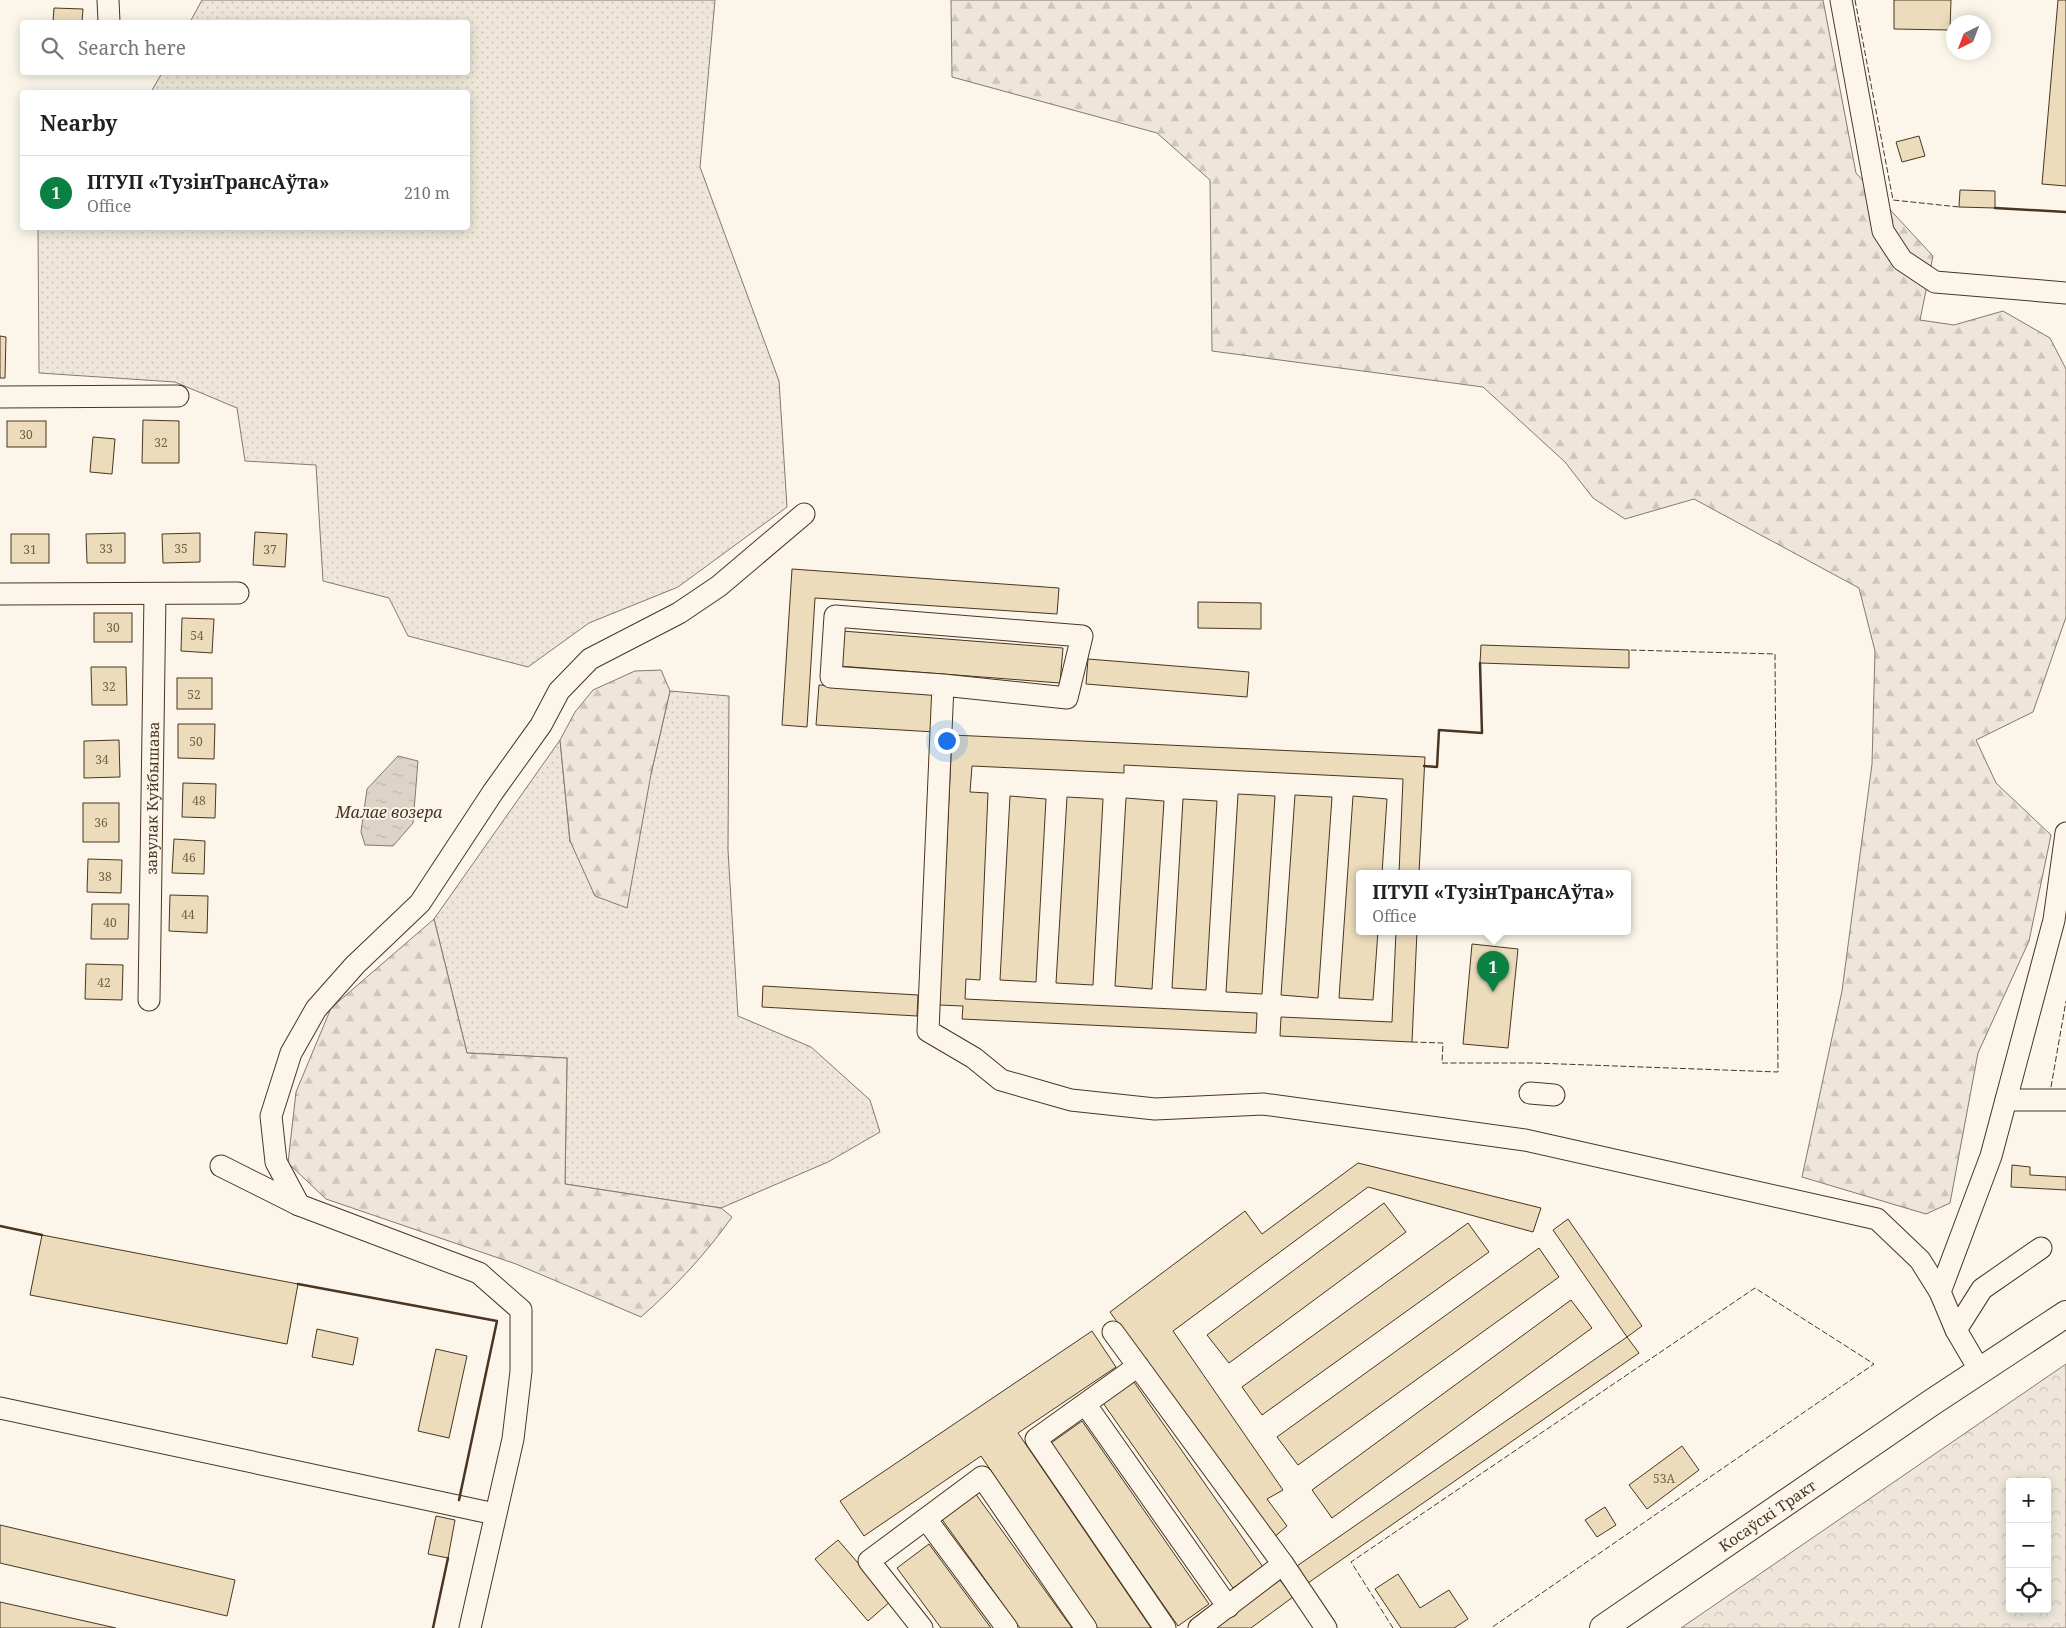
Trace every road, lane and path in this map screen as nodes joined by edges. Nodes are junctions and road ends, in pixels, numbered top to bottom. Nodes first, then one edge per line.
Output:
1 (108, 0) edge
2 (1841, 0) edge
3 (109, 20) edge
4 (2066, 293) edge
5 (178, 396) dead end
6 (0, 397) edge
7 (804, 514) dead end
8 (238, 593) dead end
9 (0, 594) edge
10 (155, 594) junction
11 (943, 685) junction
12 (2066, 833) edge
13 (149, 1000) dead end
14 (1530, 1093) dead end
15 (1554, 1095) dead end
16 (2006, 1100) junction
17 (2066, 1100) edge
18 (221, 1166) dead end
19 (300, 1205) junction
20 (2041, 1248) dead end
21 (1940, 1292) junction
22 (2066, 1314) edge
23 (1956, 1330) junction
24 (1113, 1332) dead end
25 (1138, 1366) junction
26 (1980, 1371) junction
27 (1086, 1405) junction
28 (0, 1408) edge
29 (495, 1514) junction
30 (926, 1519) junction
31 (1283, 1564) junction
32 (1228, 1607) junction
33 (470, 1628) edge
34 (922, 1628) edge
35 (1007, 1628) edge
36 (1086, 1628) edge
37 (1165, 1628) edge
38 (1199, 1628) edge
39 (1326, 1628) edge
40 (1602, 1628) edge

1 - 3 street
2 - 4 street
5 - 6 street
7 - 19 street
8 - 10 street
9 - 10 street
10 - 13 street, завулак Куйбышава
11 - 11 street
11 - 21 street
12 - 16 street
14 - 15 street
16 - 17 street
16 - 21 street
18 - 19 street
19 - 29 street
20 - 23 street
21 - 23 street
22 - 26 main road, Косаўскі Тракт
23 - 26 street
24 - 25 street
25 - 27 street
25 - 31 street
26 - 40 main road, Косаўскі Тракт
27 - 32 street
27 - 37 street
28 - 29 street
29 - 33 street
30 - 34 street
30 - 35 street
30 - 36 street
31 - 32 street
31 - 39 street
32 - 38 street

